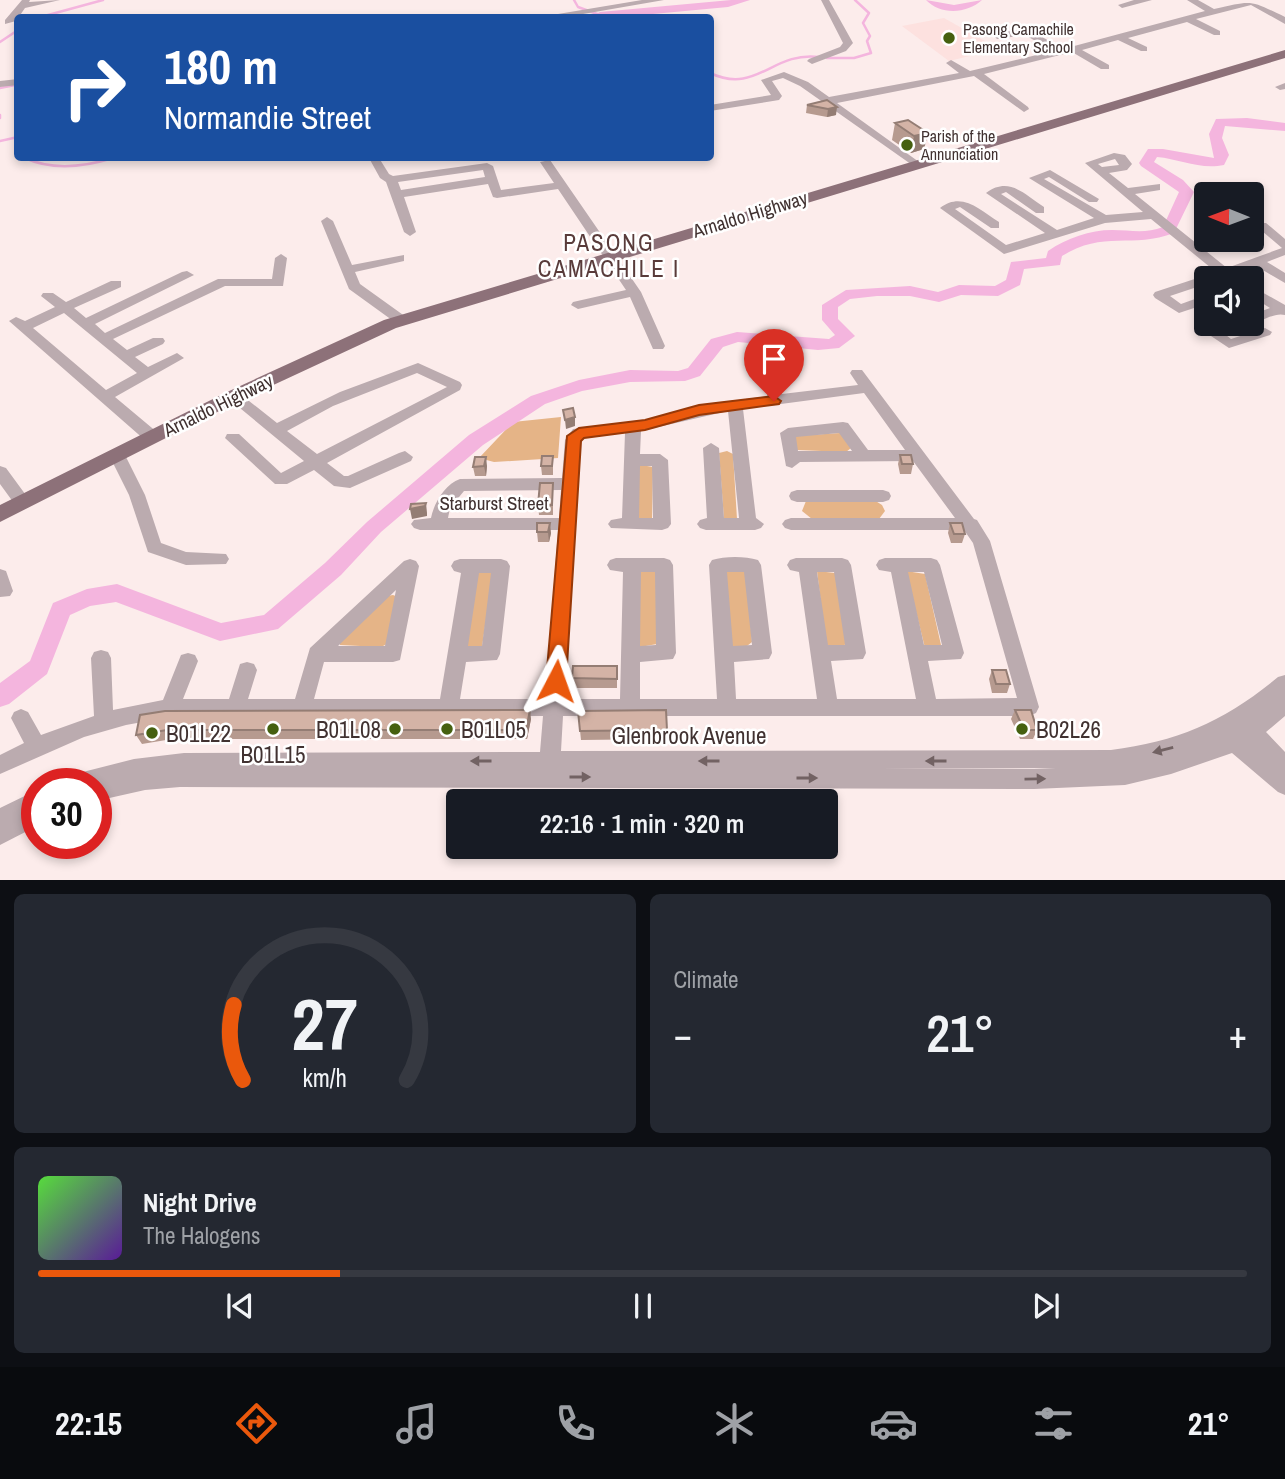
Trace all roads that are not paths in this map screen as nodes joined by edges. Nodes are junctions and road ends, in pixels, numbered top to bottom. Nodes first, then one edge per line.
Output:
1 (56, 0) edge
2 (613, 0) edge
3 (660, 0) edge
4 (1148, 0) edge
5 (1191, 0) edge
6 (826, 1) edge
7 (1250, 1) edge
8 (24, 3) edge
9 (1122, 5) dead end
10 (585, 8) junction
11 (1213, 12) junction
12 (557, 14) edge
13 (14, 18) edge
14 (1188, 19) junction
15 (1285, 21) edge
16 (8, 22) dead end
17 (1217, 33) dead end
18 (1000, 37) dead end
19 (1119, 37) junction
20 (1143, 49) dead end
21 (1068, 50) junction
22 (1285, 54) edge
23 (817, 59) dead end
24 (951, 63) dead end
25 (1105, 67) dead end
26 (974, 74) junction
27 (827, 102) junction
28 (714, 107) edge
29 (1024, 109) dead end
30 (376, 161) edge
31 (485, 162) edge
32 (547, 162) dead end
33 (915, 164) junction
34 (1100, 171) dead end
35 (391, 180) junction
36 (490, 180) junction
37 (563, 185) junction
38 (1156, 187) dead end
39 (1126, 192) junction
40 (397, 194) junction
41 (1077, 203) dead end
42 (1025, 215) dead end
43 (1154, 215) junction
44 (1104, 219) junction
45 (327, 221) dead end
46 (1264, 228) edge
47 (977, 231) dead end
48 (410, 232) dead end
49 (1055, 234) junction
50 (1285, 244) edge
51 (1285, 251) edge
52 (609, 257) junction
53 (281, 258) dead end
54 (399, 258) dead end
55 (1257, 261) junction
56 (1217, 266) edge
57 (1248, 266) edge
58 (347, 270) junction
59 (187, 275) dead end
60 (1285, 279) edge
61 (116, 284) dead end
62 (1194, 285) edge
63 (634, 292) junction
64 (48, 296) dead end
65 (1264, 298) edge
66 (1194, 302) edge
67 (578, 305) dead end
68 (65, 307) junction
69 (1283, 310) edge
70 (1264, 317) edge
71 (86, 323) junction
72 (390, 325) junction
73 (1217, 336) edge
74 (1253, 336) edge
75 (105, 338) junction
76 (158, 341) dead end
77 (657, 346) dead end
78 (125, 356) junction
79 (177, 358) dead end
80 (775, 368) dead end
81 (858, 373) dead end
82 (147, 374) junction
83 (869, 388) junction
84 (234, 396) junction
85 (104, 397) junction
86 (774, 401) junction
87 (735, 405) junction
88 (633, 426) junction
89 (277, 430) junction
90 (152, 437) junction
91 (233, 438) dead end
92 (740, 447) junction
93 (117, 455) junction
94 (918, 455) junction
95 (864, 456) junction
96 (405, 457) dead end
97 (632, 460) junction
98 (318, 462) junction
99 (0, 471) edge
100 (570, 484) junction
101 (22, 502) junction
102 (0, 514) edge
103 (567, 524) junction
104 (889, 524) junction
105 (971, 524) junction
106 (220, 559) dead end
107 (457, 653) junction
108 (820, 653) junction
109 (916, 653) junction
110 (317, 654) junction
111 (631, 654) junction
112 (724, 654) junction
113 (101, 658) dead end
114 (188, 661) dead end
115 (247, 670) dead end
116 (1285, 683) edge
117 (1285, 704) edge
118 (727, 707) junction
119 (828, 707) junction
120 (928, 707) junction
121 (170, 708) junction
122 (236, 708) junction
123 (302, 708) junction
124 (449, 708) junction
125 (554, 708) junction
126 (629, 708) junction
127 (21, 718) dead end
128 (104, 722) junction
129 (1237, 731) junction
130 (37, 747) junction
131 (550, 761) junction
132 (0, 765) edge
133 (1285, 766) edge
134 (112, 774) edge
135 (1285, 785) edge
136 (112, 787) edge
137 (21, 808) edge
138 (0, 819) edge
139 (21, 823) edge
140 (0, 835) edge

1 - 8 street
2 - 10 street
3 - 10 street
4 - 9 street
5 - 11 street
6 - 23 street
7 - 11 street
7 - 15 street
10 - 12 street
11 - 14 street
13 - 16 street
14 - 17 street
14 - 19 street
18 - 21 street
19 - 20 street
19 - 21 street
21 - 25 street
21 - 26 street
22 - 33 main road, Arnaldo Highway
24 - 26 street
26 - 27 street
26 - 29 street
27 - 28 street
27 - 33 street
30 - 35 street
31 - 35 street
31 - 36 street
32 - 37 street
33 - 52 main road, Arnaldo Highway
34 - 39 street
35 - 40 street
36 - 37 street
36 - 40 street
37 - 52 street
38 - 39 street
39 - 43 street
40 - 48 street
41 - 44 street
42 - 49 street
43 - 44 street
43 - 56 street
44 - 49 street
45 - 58 street
46 - 50 street
47 - 49 street
51 - 55 street
52 - 63 street
52 - 72 main road, Arnaldo Highway
53 - 75 street
54 - 58 street
55 - 57 street
55 - 60 street
58 - 72 street
59 - 71 street
61 - 68 street
62 - 66 street
63 - 67 street
63 - 77 street
64 - 68 street
65 - 69 street
68 - 71 street
68 - 85 street
69 - 70 street
71 - 75 street
72 - 84 main road, Arnaldo Highway
73 - 74 street
75 - 78 street
76 - 78 street
78 - 82 street
79 - 82 street
80 - 86 street
81 - 83 street
82 - 85 street
83 - 86 street
83 - 94 street
84 - 89 street
84 - 90 main road, Arnaldo Highway
85 - 90 street
86 - 87 street
87 - 88 street
87 - 92 street
88 - 97 street
88 - 100 street
89 - 98 street
89 - 98 street
90 - 93 main road, Arnaldo Highway
91 - 98 street
92 - 92 street
93 - 101 main road, Arnaldo Highway
93 - 106 street
94 - 95 street
94 - 105 street
95 - 95 street
96 - 98 street
97 - 97 street
99 - 101 street
100 - 103 street
100 - 103 street, Starburst Street
101 - 102 main road, Arnaldo Highway
103 - 125 street
104 - 104 street
104 - 105 street
105 - 120 street
107 - 107 street
107 - 124 street
108 - 108 street
108 - 119 street
109 - 109 street
109 - 120 street
110 - 110 street
110 - 123 street
111 - 111 street
111 - 126 street
112 - 112 street
112 - 118 street
113 - 128 street
114 - 121 street
115 - 122 street
116 - 129 street, Glenbrook Avenue
117 - 129 street, Glenbrook Avenue
118 - 119 street
118 - 126 street
119 - 120 street
121 - 122 street
121 - 128 street
122 - 123 street
123 - 124 street
124 - 125 street
125 - 126 street
125 - 131 street
127 - 130 street
128 - 130 street
129 -> 131 street, Glenbrook Avenue
129 - 133 street
129 - 135 street
136 -> 129 street, Glenbrook Avenue
130 - 132 street
131 -> 134 street, Glenbrook Avenue
137 - 138 street
139 - 140 street

